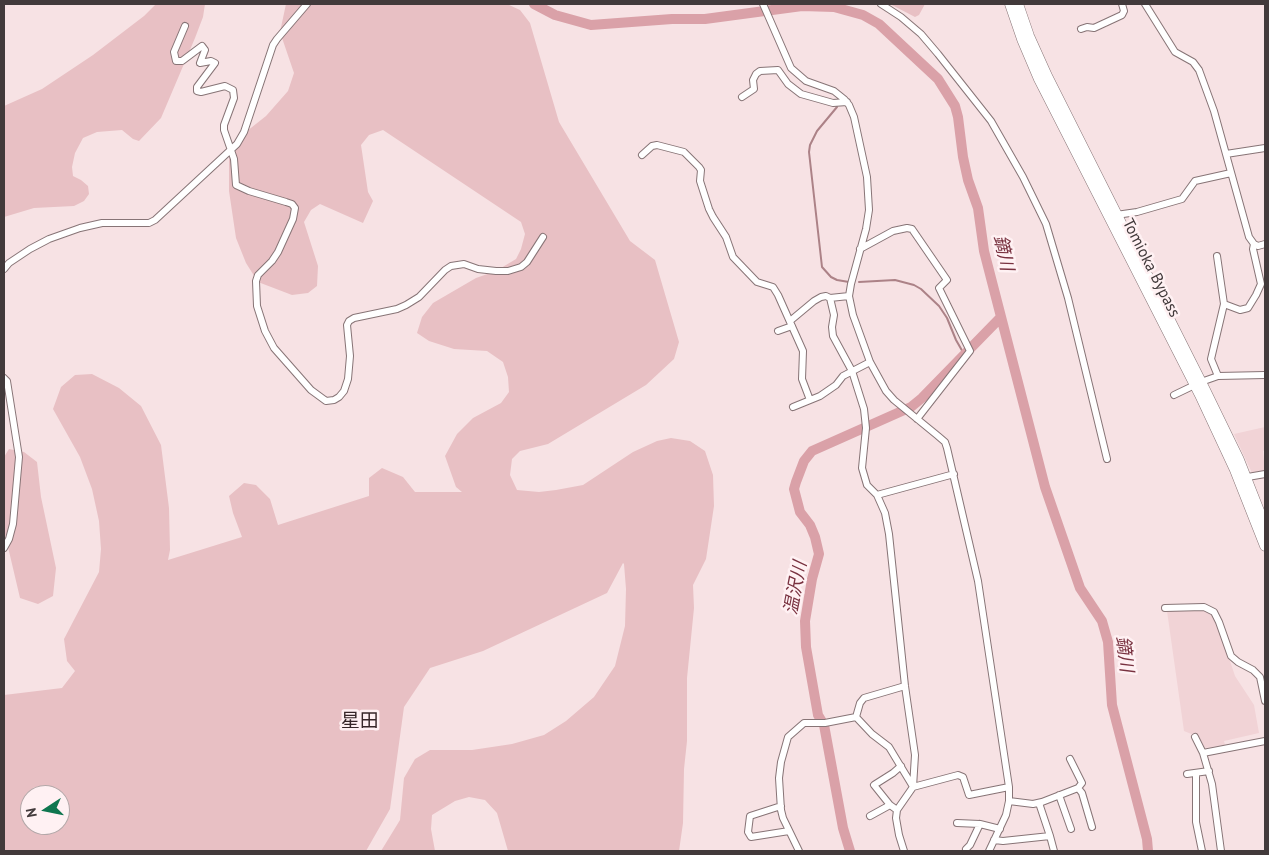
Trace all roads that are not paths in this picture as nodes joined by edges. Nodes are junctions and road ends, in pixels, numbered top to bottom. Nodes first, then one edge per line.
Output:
1 (307, 4) edge
2 (763, 4) edge
3 (881, 4) edge
4 (1010, 4) edge
5 (1018, 4) edge
6 (1122, 4) edge
7 (1145, 4) edge
8 (185, 26) dead end
9 (1081, 29) dead end
10 (742, 98) dead end
11 (847, 102) junction
12 (1265, 148) edge
13 (230, 151) junction
14 (1226, 154) junction
15 (642, 155) dead end
16 (1231, 173) junction
17 (1116, 214) junction
18 (543, 237) dead end
19 (1254, 244) junction
20 (1265, 244) edge
21 (860, 249) junction
22 (1217, 256) dead end
23 (4, 268) edge
24 (1263, 284) edge
25 (849, 296) junction
26 (830, 298) junction
27 (1224, 304) junction
28 (792, 323) junction
29 (778, 331) dead end
30 (870, 362) junction
31 (852, 371) junction
32 (1265, 375) edge
33 (1218, 376) junction
34 (4, 378) edge
35 (1198, 383) junction
36 (1174, 395) dead end
37 (810, 400) junction
38 (794, 407) dead end
39 (917, 419) junction
40 (1107, 459) dead end
41 (954, 474) junction
42 (1265, 474) edge
43 (1242, 478) junction
44 (876, 495) junction
45 (1265, 526) edge
46 (1265, 546) edge
47 (4, 548) edge
48 (1164, 608) dead end
49 (905, 686) junction
50 (1265, 701) edge
51 (856, 717) junction
52 (1195, 737) dead end
53 (1265, 741) edge
54 (1204, 753) junction
55 (1070, 759) dead end
56 (901, 766) junction
57 (1209, 771) junction
58 (1196, 773) junction
59 (1187, 774) dead end
60 (913, 787) junction
61 (1009, 787) junction
62 (1078, 788) junction
63 (1059, 795) junction
64 (1009, 801) junction
65 (1039, 803) junction
66 (890, 805) junction
67 (781, 806) junction
68 (897, 810) junction
69 (870, 816) dead end
70 (957, 823) dead end
71 (980, 824) junction
72 (1092, 826) dead end
73 (1000, 829) junction
74 (1071, 829) dead end
75 (789, 831) junction
76 (1050, 836) junction
77 (994, 840) junction
78 (966, 849) dead end
79 (799, 851) edge
80 (904, 851) edge
81 (989, 851) edge
82 (1054, 851) edge
83 (1202, 851) edge
84 (1221, 851) edge

1 - 13 street
2 - 11 street
3 - 40 street
4 - 35 highway, Tomioka Bypass
5 - 17 highway, Tomioka Bypass
6 - 9 street
7 - 14 street
8 - 13 street
10 - 11 street
11 - 21 street
12 - 14 street
13 - 18 street
13 - 23 street
14 - 16 street
15 - 28 street
16 - 17 street
16 - 19 street
17 - 35 highway, Tomioka Bypass
19 - 20 street
19 - 24 street
21 - 25 street
21 - 39 street
22 - 27 street
24 - 27 street
25 - 26 street
25 - 30 street
26 - 28 street
26 - 31 street
27 - 33 street
28 - 29 street
28 - 37 street
30 - 31 street
30 - 39 street
31 - 37 street
31 - 44 street
32 - 33 street
33 - 35 street
34 - 47 street
35 - 36 street
35 - 43 highway, Tomioka Bypass
37 - 38 street
39 - 41 street
41 - 44 street
41 - 61 street
42 - 43 street
43 - 45 highway, Tomioka Bypass
43 - 46 highway, Tomioka Bypass
44 - 49 street
48 - 50 street
49 - 51 street
49 - 60 street
51 - 56 street
51 - 67 street
52 - 54 street
53 - 54 street
54 - 57 street
55 - 62 street
56 - 60 street
56 - 66 street
57 - 58 street
57 - 84 street
58 - 59 street
58 - 83 street
60 - 61 street
60 - 68 street
61 - 64 street
62 - 63 street
62 - 72 street
63 - 65 street
63 - 74 street
64 - 65 street
64 - 73 street
65 - 76 street
66 - 68 street
66 - 69 street
67 - 75 street
67 - 75 street
68 - 80 street
70 - 71 street
71 - 73 street
71 - 78 street
73 - 77 street
75 - 79 street
76 - 77 street
76 - 82 street
77 - 81 street

